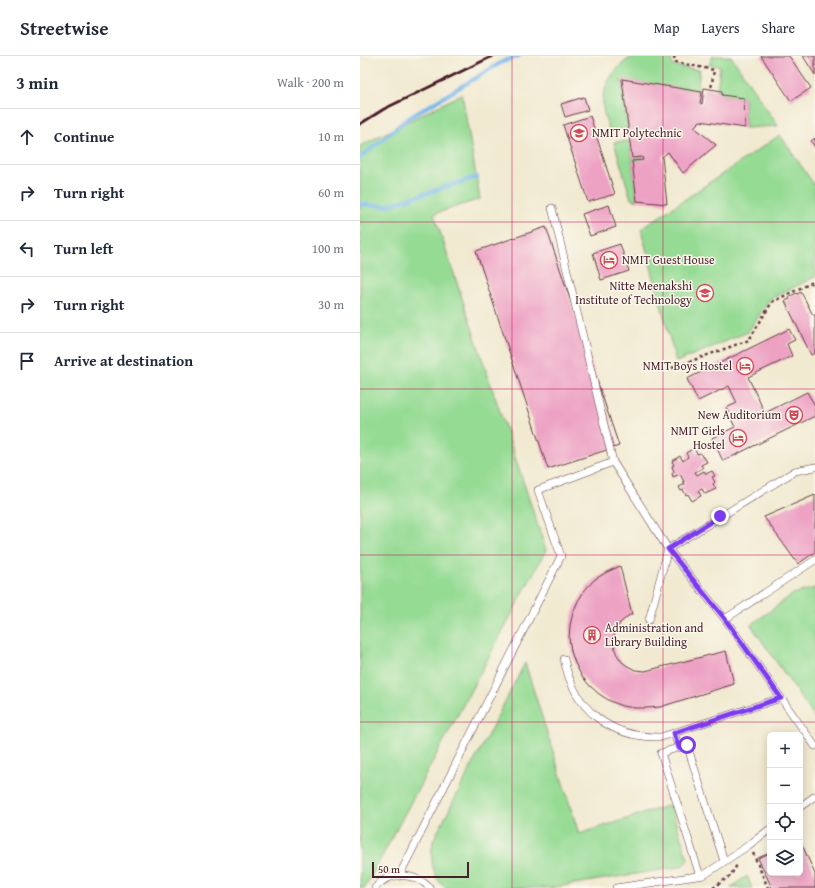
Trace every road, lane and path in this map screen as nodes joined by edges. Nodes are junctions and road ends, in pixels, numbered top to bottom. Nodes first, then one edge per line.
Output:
1 (674, 56) edge
2 (711, 89) dead end
3 (552, 208) dead end
4 (815, 281) edge
5 (672, 368) dead end
6 (613, 462) junction
7 (815, 467) edge
8 (668, 549) junction
9 (815, 560) edge
10 (725, 619) junction
11 (649, 620) dead end
12 (564, 659) dead end
13 (781, 698) junction
14 (674, 733) junction
15 (815, 746) edge
16 (679, 748) junction
17 (815, 796) edge
18 (803, 805) edge
19 (767, 831) edge
20 (749, 845) junction
21 (724, 861) junction
22 (399, 876) junction
23 (700, 876) junction
24 (375, 888) edge
25 (430, 888) edge
26 (616, 888) edge
27 (768, 888) edge

1 - 2 path
3 - 6 lane
4 - 5 path
6 - 8 lane
6 - 22 lane
7 - 8 lane
8 - 10 lane
8 - 11 lane
9 - 10 lane
10 - 13 lane
12 - 14 lane
13 - 14 lane
13 - 15 lane
14 - 16 lane
16 - 21 lane
16 - 23 lane
17 - 18 lane
19 - 20 lane
20 - 21 lane
20 - 27 path
21 - 23 lane
22 - 24 lane
22 - 25 lane
23 - 26 lane

